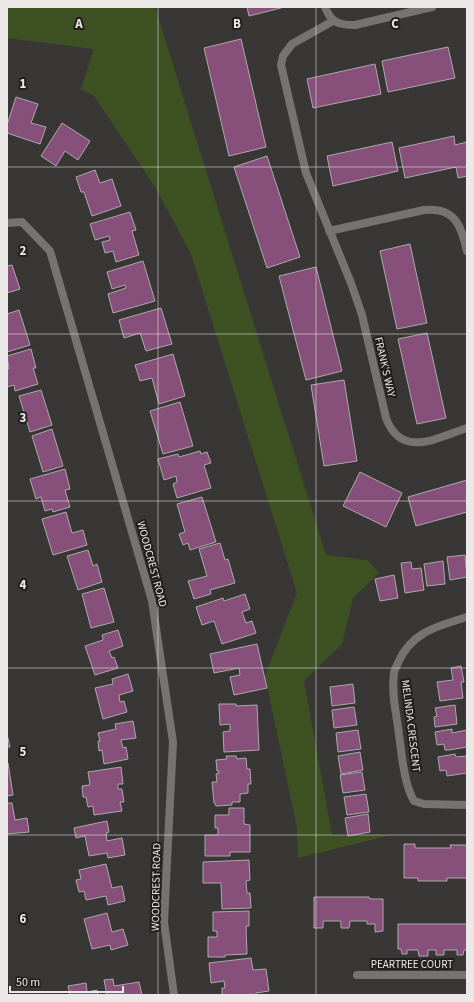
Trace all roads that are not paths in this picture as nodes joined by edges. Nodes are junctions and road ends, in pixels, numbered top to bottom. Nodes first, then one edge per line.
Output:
1 (325, 7) edge
2 (432, 7) edge
3 (333, 21) junction
4 (7, 223) edge
5 (330, 231) junction
6 (467, 251) edge
7 (467, 428) edge
8 (467, 617) edge
9 (467, 805) edge
10 (467, 975) edge
11 (357, 976) dead end
12 (174, 995) edge

1 - 3 street
2 - 3 street
3 - 5 street, FRANK'S WAY
4 - 12 street, WOODCREST ROAD
5 - 6 street
5 - 7 street, FRANK'S WAY
8 - 9 street, MELINDA CRESCENT
10 - 11 street, PEARTREE COURT

